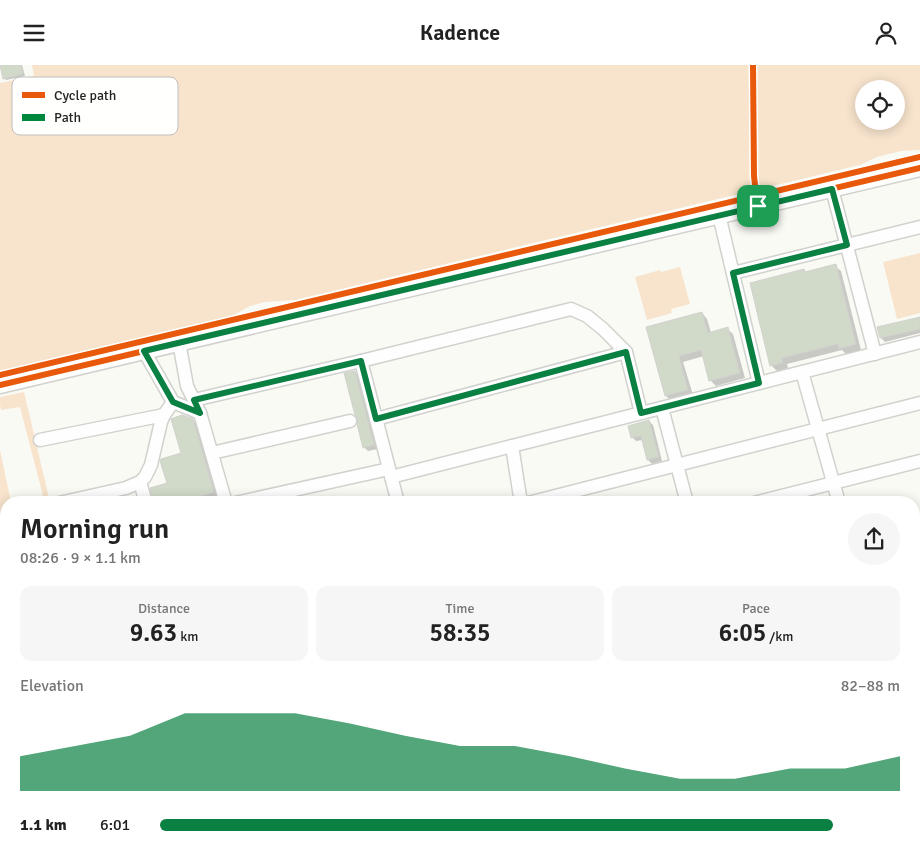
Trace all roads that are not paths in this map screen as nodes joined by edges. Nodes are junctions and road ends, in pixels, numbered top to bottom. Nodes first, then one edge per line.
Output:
1 (920, 168) edge
2 (832, 189) junction
3 (719, 215) junction
4 (920, 227) edge
5 (847, 245) junction
6 (733, 273) junction
7 (179, 342) junction
8 (920, 342) edge
9 (144, 351) junction
10 (626, 352) junction
11 (875, 354) junction
12 (361, 361) junction
13 (802, 372) junction
14 (759, 383) junction
15 (0, 385) edge
16 (194, 400) junction
17 (173, 402) junction
18 (920, 403) edge
19 (662, 408) junction
20 (200, 413) junction
21 (641, 413) junction
22 (164, 415) junction
23 (376, 419) junction
24 (350, 421) dead end
25 (818, 429) junction
26 (40, 440) dead end
27 (512, 446) junction
28 (212, 453) junction
29 (920, 461) edge
30 (677, 465) junction
31 (390, 473) junction
32 (140, 482) junction
33 (833, 483) junction
34 (90, 496) edge
35 (144, 496) edge
36 (224, 496) edge
37 (271, 496) edge
38 (396, 496) edge
39 (520, 496) edge
40 (555, 496) edge
41 (685, 496) edge
42 (782, 496) edge
43 (837, 496) edge

1 - 2 main road
2 - 3 main road
2 - 5 lane
3 - 6 lane
3 - 7 main road
4 - 5 lane
5 - 6 lane
5 - 11 lane
6 - 14 lane
7 - 9 main road
7 - 16 lane
8 - 11 lane
9 - 15 main road
9 - 17 lane
10 - 12 lane
10 - 21 lane
10 - 23 lane
11 - 13 lane
12 - 16 lane
12 - 23 lane
13 - 14 lane
13 - 25 lane
14 - 19 lane
16 - 20 lane
17 - 20 lane
17 - 22 lane
18 - 25 lane
19 - 21 lane
19 - 30 lane
20 - 28 lane
21 - 27 lane
22 - 26 lane
22 - 32 lane
23 - 31 lane
24 - 28 lane
25 - 30 lane
25 - 33 lane
27 - 31 lane
27 - 39 lane
28 - 36 lane
29 - 33 lane
30 - 40 lane
30 - 41 lane
31 - 37 lane
31 - 38 lane
32 - 34 lane
32 - 35 lane
33 - 42 lane
33 - 43 lane

